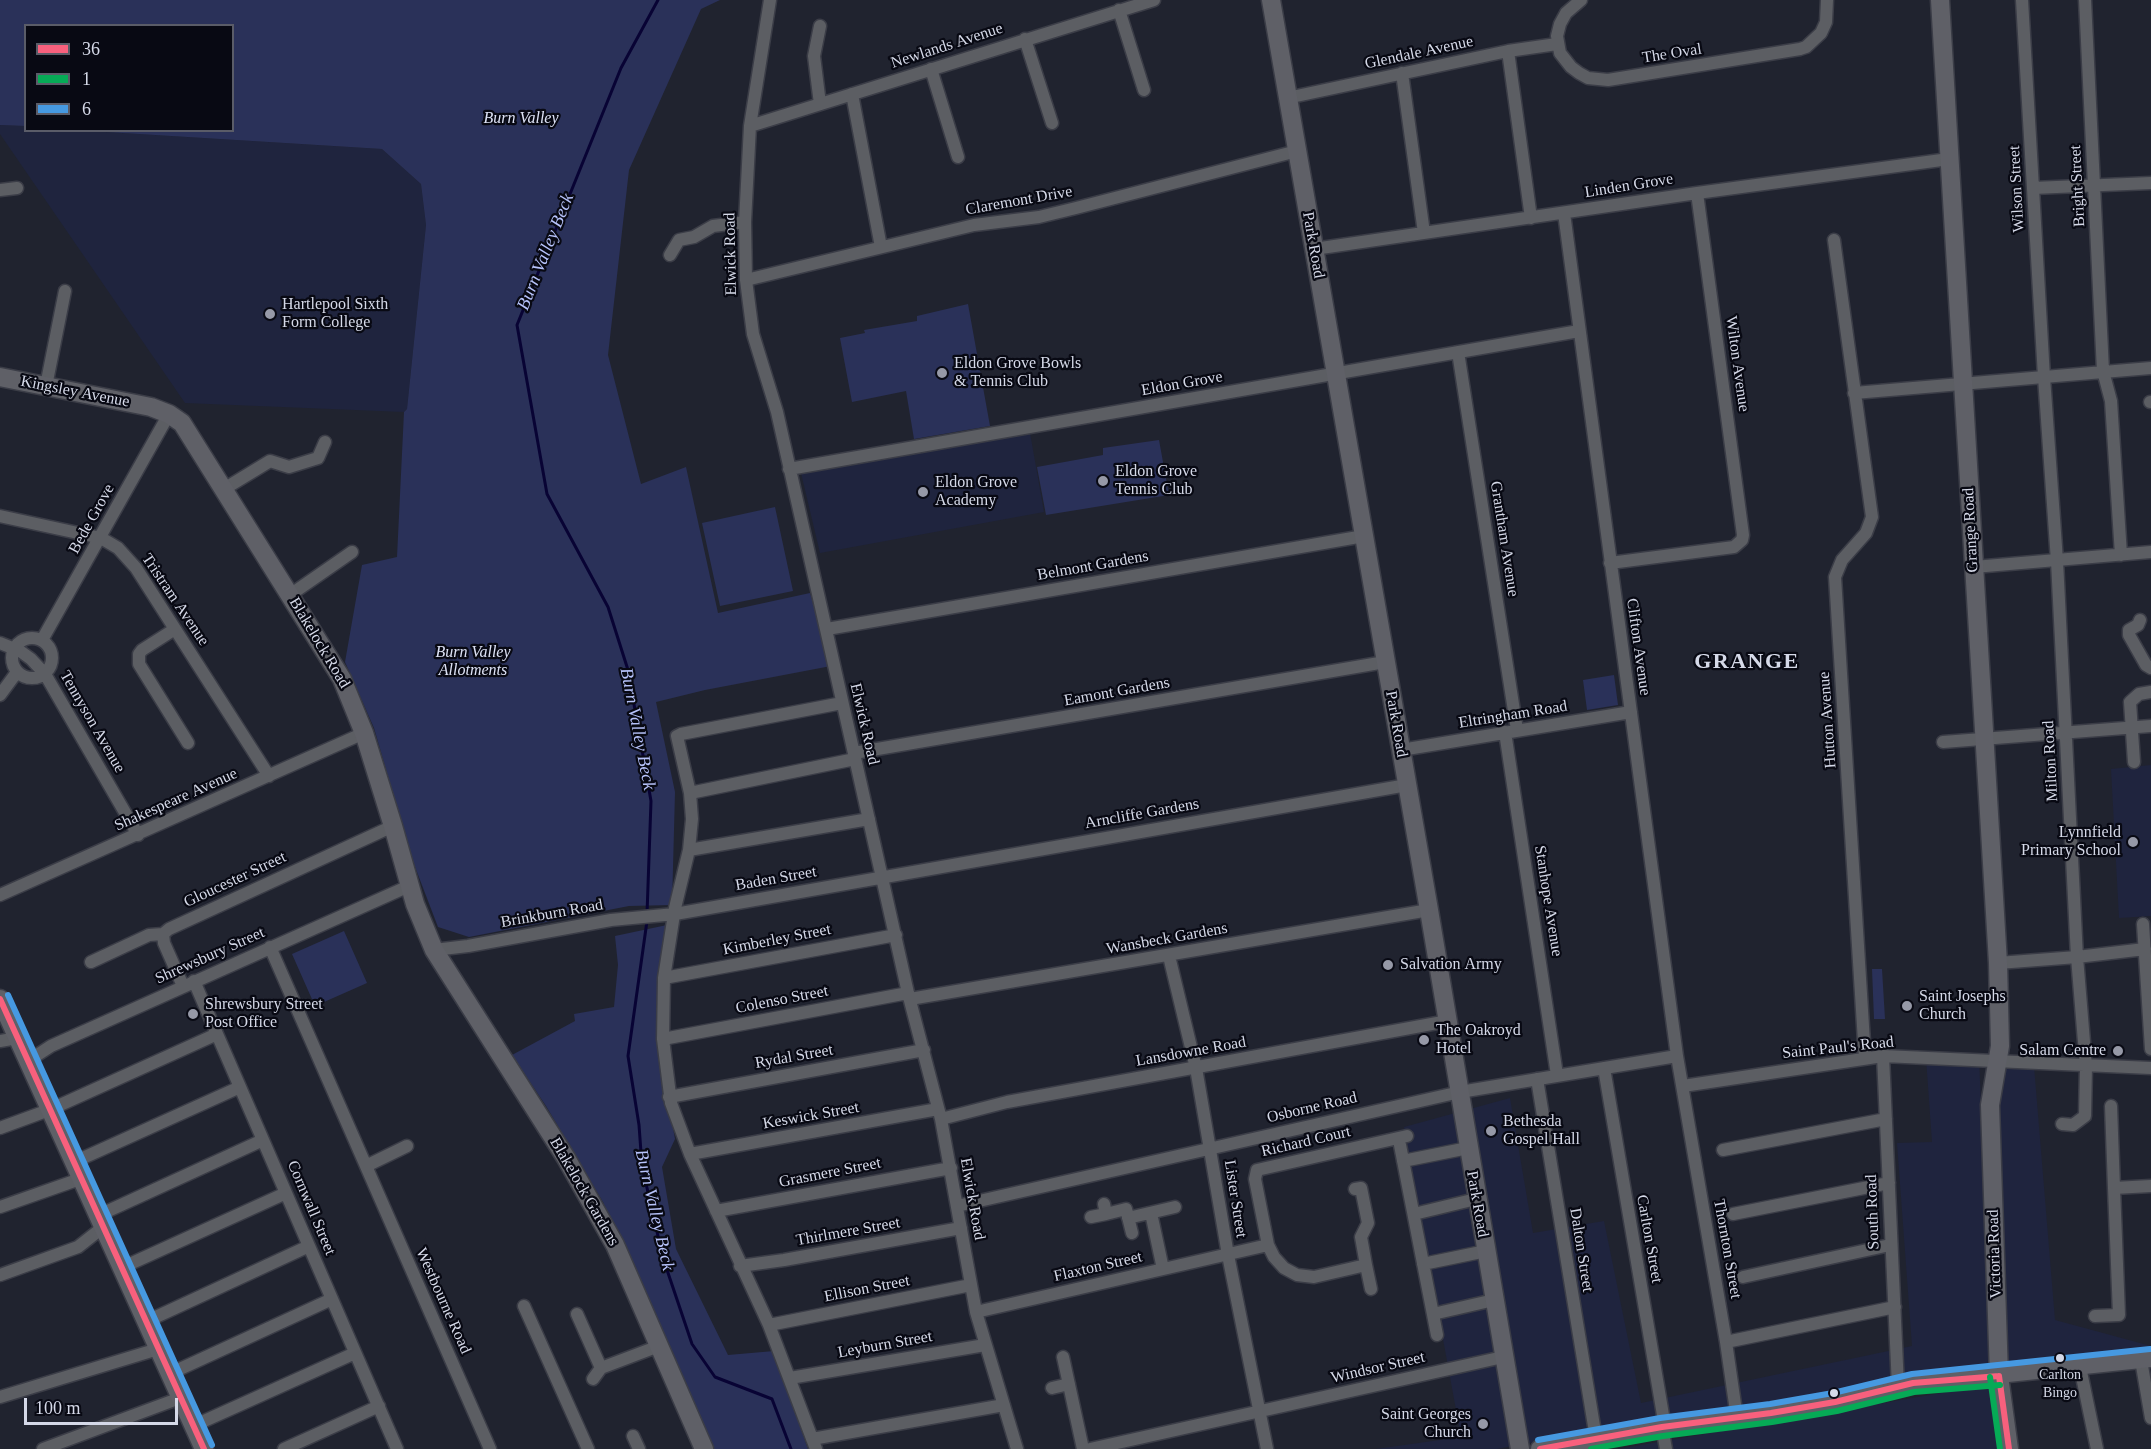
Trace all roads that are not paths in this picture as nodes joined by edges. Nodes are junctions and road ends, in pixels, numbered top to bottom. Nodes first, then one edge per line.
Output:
1 (770, 0) edge
2 (1154, 0) edge
3 (1271, 0) edge
4 (1581, 0) edge
5 (1827, 0) edge
6 (1940, 0) edge
7 (2022, 0) edge
8 (2085, 0) edge
9 (1119, 10) junction
10 (831, 35) dead end
11 (1025, 39) junction
12 (1557, 44) junction
13 (1508, 51) junction
14 (931, 69) junction
15 (1402, 73) junction
16 (1144, 90) dead end
17 (852, 94) junction
18 (1287, 98) junction
19 (820, 104) junction
20 (1052, 123) dead end
21 (750, 126) junction
22 (1297, 151) junction
23 (958, 157) dead end
24 (1949, 159) junction
25 (2151, 183) edge
26 (2095, 185) junction
27 (17, 188) dead end
28 (2033, 188) junction
29 (0, 190) edge
30 (1697, 193) junction
31 (1564, 213) junction
32 (1531, 218) junction
33 (746, 222) junction
34 (1424, 233) junction
35 (1834, 240) dead end
36 (881, 247) junction
37 (1314, 249) junction
38 (670, 255) dead end
39 (746, 280) junction
40 (65, 291) dead end
41 (1579, 331) junction
42 (1458, 352) junction
43 (2151, 368) edge
44 (2103, 371) junction
45 (1336, 374) junction
46 (0, 377) edge
47 (2044, 377) junction
48 (1963, 384) junction
49 (46, 387) junction
50 (1854, 393) junction
51 (151, 407) joint
52 (169, 414) junction
53 (325, 442) dead end
54 (789, 469) junction
55 (224, 489) junction
56 (0, 516) edge
57 (1364, 536) junction
58 (101, 538) junction
59 (352, 552) dead end
60 (2151, 552) edge
61 (2121, 555) junction
62 (2057, 561) junction
63 (1610, 563) junction
64 (1974, 567) junction
65 (291, 595) junction
66 (2140, 620) dead end
67 (175, 629) junction
68 (827, 629) junction
69 (42, 640) junction
70 (0, 644) edge
71 (14, 647) junction
72 (1385, 662) junction
73 (2151, 668) edge
74 (17, 672) junction
75 (45, 674) junction
76 (2151, 692) edge
77 (0, 695) edge
78 (842, 703) junction
79 (1631, 712) junction
80 (2151, 726) edge
81 (2131, 728) junction
82 (1511, 731) junction
83 (364, 733) junction
84 (2066, 734) junction
85 (1984, 740) junction
86 (1943, 742) dead end
87 (188, 743) dead end
88 (1401, 750) junction
89 (855, 756) junction
90 (2134, 762) dead end
91 (269, 776) junction
92 (1407, 785) junction
93 (690, 793) junction
94 (869, 819) junction
95 (393, 826) junction
96 (138, 835) junction
97 (689, 850) junction
98 (882, 876) junction
99 (409, 886) junction
100 (1, 893) edge
101 (1429, 910) junction
102 (675, 914) junction
103 (2143, 924) dead end
104 (164, 934) junction
105 (896, 935) junction
106 (270, 947) junction
107 (2145, 949) junction
108 (434, 950) junction
109 (1169, 956) junction
110 (2078, 957) junction
111 (91, 962) dead end
112 (1998, 963) junction
113 (664, 978) junction
114 (188, 984) junction
115 (909, 996) junction
116 (0, 999) edge
117 (1448, 1021) junction
118 (217, 1034) junction
119 (9, 1039) edge
120 (663, 1039) junction
121 (2151, 1049) edge
122 (924, 1050) junction
123 (1677, 1056) junction
124 (1883, 1056) junction
125 (1865, 1058) junction
126 (1998, 1060) junction
127 (28, 1061) junction
128 (2086, 1066) junction
129 (1196, 1068) junction
130 (1604, 1068) junction
131 (2151, 1068) edge
132 (1557, 1075) junction
133 (1537, 1079) junction
134 (1683, 1086) junction
135 (240, 1087) junction
136 (1460, 1092) junction
137 (669, 1097) junction
138 (2111, 1106) dead end
139 (49, 1110) junction
140 (940, 1114) junction
141 (1886, 1119) junction
142 (2062, 1124) dead end
143 (0, 1128) edge
144 (263, 1140) junction
145 (407, 1146) dead end
146 (1210, 1148) junction
147 (1468, 1148) junction
148 (1723, 1150) dead end
149 (690, 1154) junction
150 (1403, 1161) junction
151 (366, 1166) junction
152 (951, 1168) junction
153 (77, 1171) junction
154 (1889, 1183) junction
155 (2151, 1186) edge
156 (2115, 1188) junction
157 (1355, 1189) dead end
158 (286, 1193) junction
159 (1476, 1199) junction
160 (957, 1206) junction
161 (0, 1207) edge
162 (1175, 1207) dead end
163 (716, 1211) junction
164 (1152, 1213) junction
165 (1413, 1214) junction
166 (1733, 1214) dead end
167 (1091, 1217) dead end
168 (1128, 1218) junction
169 (100, 1222) junction
170 (961, 1228) junction
171 (1132, 1233) dead end
172 (1268, 1245) junction
173 (1890, 1245) junction
174 (309, 1246) junction
175 (1486, 1251) junction
176 (1228, 1255) junction
177 (1423, 1264) junction
178 (1366, 1265) junction
179 (740, 1266) junction
180 (121, 1268) junction
181 (1163, 1269) junction
182 (0, 1275) edge
183 (1743, 1277) dead end
184 (971, 1285) junction
185 (1371, 1289) dead end
186 (332, 1299) junction
187 (1494, 1300) junction
188 (524, 1306) dead end
189 (1895, 1307) junction
190 (976, 1312) junction
191 (578, 1314) dead end
192 (1433, 1314) junction
193 (2095, 1316) dead end
194 (145, 1322) junction
195 (769, 1325) junction
196 (1437, 1335) dead end
197 (1726, 1342) junction
198 (985, 1345) junction
199 (659, 1346) junction
200 (158, 1349) junction
201 (356, 1353) junction
202 (1063, 1357) dead end
203 (1503, 1357) junction
204 (2146, 1359) edge
205 (2080, 1367) junction
206 (601, 1368) junction
207 (169, 1374) junction
208 (789, 1375) junction
209 (1999, 1376) junction
210 (593, 1379) dead end
211 (1069, 1384) junction
212 (1898, 1387) junction
213 (1052, 1388) dead end
214 (0, 1397) edge
215 (180, 1398) junction
216 (1004, 1405) junction
217 (378, 1406) junction
218 (1259, 1412) junction
219 (1737, 1418) junction
220 (2151, 1418) edge
221 (1662, 1421) junction
222 (193, 1426) junction
223 (1594, 1426) dead end
224 (633, 1436) dead end
225 (813, 1442) edge
226 (1589, 1445) edge
227 (43, 1449) edge
228 (204, 1449) edge
229 (284, 1449) edge
230 (397, 1449) edge
231 (490, 1449) edge
232 (588, 1449) edge
233 (639, 1449) edge
234 (704, 1449) edge
235 (1017, 1449) edge
236 (1083, 1449) edge
237 (1090, 1449) edge
238 (1267, 1449) edge
239 (1520, 1449) edge
240 (1540, 1449) edge
241 (1666, 1449) edge
242 (2009, 1449) edge
243 (2097, 1449) edge

1 - 21 street, Elwick Road
2 - 9 street, Newlands Avenue
3 - 18 street, Park Road
4 - 12 street
5 - 12 street, The Oval
6 - 24 street, Grange Road
7 - 28 street, Wilson Street
8 - 26 street, Bright Street
9 - 11 street, Newlands Avenue
9 - 16 street
10 - 19 street
11 - 14 street, Newlands Avenue
11 - 20 street
12 - 13 street, Glendale Avenue
13 - 15 street, Glendale Avenue
13 - 32 street
14 - 17 street, Newlands Avenue
14 - 23 street
15 - 18 street, Glendale Avenue
15 - 34 street
17 - 19 street, Newlands Avenue
17 - 36 street
18 - 22 street, Park Road
19 - 21 street, Newlands Avenue
21 - 33 street, Elwick Road
22 - 36 street, Claremont Drive
22 - 37 street, Park Road
24 - 30 street, Linden Grove
24 - 48 street, Grange Road
25 - 26 street
26 - 28 street
26 - 44 street, Bright Street
27 - 29 street
28 - 47 street, Wilson Street
30 - 31 street, Linden Grove
30 - 63 street, Wilton Avenue
31 - 32 street, Linden Grove
31 - 41 street, Clifton Avenue
32 - 34 street, Linden Grove
33 - 38 street
33 - 39 street, Elwick Road
34 - 37 street, Linden Grove
35 - 50 street, Hutton Avenue
36 - 39 street, Claremont Drive
37 - 45 street, Park Road
39 - 54 street, Elwick Road
40 - 49 street
41 - 42 street, Eldon Grove
41 - 63 street, Clifton Avenue
42 - 45 street, Eldon Grove
42 - 82 street, Grantham Avenue
43 - 44 street
44 - 47 street
44 - 61 street, Bright Street
45 - 54 street, Eldon Grove
45 - 57 street, Park Road
46 - 49 street, Kingsley Avenue
47 - 48 street
47 - 62 street, Milton Road
48 - 50 street
48 - 64 street, Grange Road
49 - 51 street, Kingsley Avenue
50 - 125 street, Hutton Avenue
51 - 52 street, Blakelock Road
52 - 55 street, Blakelock Road
52 - 58 street, Bede Grove
53 - 55 street
54 - 68 street, Elwick Road
55 - 65 street, Blakelock Road
56 - 58 street, Tristram Avenue
57 - 68 street, Belmont Gardens
57 - 72 street, Park Road
58 - 67 street, Tristram Avenue
58 - 69 street, Bede Grove
59 - 65 street
60 - 61 street
61 - 62 street
62 - 64 street
62 - 84 street, Milton Road
63 - 79 street, Clifton Avenue
64 - 85 street, Grange Road
65 - 83 street, Blakelock Road
66 - 73 street
67 - 87 street
67 - 91 street, Tristram Avenue
68 - 78 street, Elwick Road
69 - 71 street
69 - 75 street
70 - 71 street, Tennyson Avenue
71 - 74 street
71 - 75 street, Tennyson Avenue
72 - 88 street, Park Road
72 - 89 street, Eamont Gardens
74 - 75 street
74 - 77 street
75 - 96 street, Tennyson Avenue
76 - 81 street
78 - 89 street, Elwick Road
78 - 93 street
79 - 82 street, Eltringham Road
79 - 123 street, Clifton Avenue
80 - 81 street
81 - 84 street
81 - 90 street
82 - 88 street, Eltringham Road
82 - 132 street, Stanhope Avenue
83 - 91 street, Shakespeare Avenue
83 - 95 street, Blakelock Road
84 - 85 street
84 - 110 street, Milton Road
85 - 86 street
85 - 112 street, Grange Road
88 - 92 street, Park Road
89 - 93 street, Eamont Gardens
89 - 94 street, Elwick Road
91 - 96 street, Shakespeare Avenue
92 - 98 street, Arncliffe Gardens
92 - 101 street, Park Road
93 - 97 street
94 - 97 street
94 - 98 street, Elwick Road
95 - 99 street, Blakelock Road
95 - 104 street, Gloucester Street
96 - 100 street, Shakespeare Avenue
97 - 102 street
98 - 102 street, Baden Street
98 - 105 street, Elwick Road
99 - 106 street, Shrewsbury Street
99 - 108 street, Blakelock Road
101 - 109 street, Wansbeck Gardens
101 - 117 street, Park Road
102 - 108 street, Brinkburn Road
102 - 113 street
103 - 107 street
104 - 111 street, Gloucester Street
104 - 114 street, Cornwall Street
105 - 113 street, Kimberley Street
105 - 115 street, Elwick Road
106 - 114 street, Shrewsbury Street
106 - 151 street, Westbourne Road
107 - 110 street
107 - 121 street
108 - 199 street, Blakelock Gardens
109 - 115 street, Wansbeck Gardens
109 - 129 street, Lister Street
110 - 112 street
110 - 128 street, Milton Road
112 - 126 street, Grange Road
113 - 120 street
114 - 118 street, Cornwall Street
114 - 127 street, Shrewsbury Street
115 - 120 street, Colenso Street
115 - 122 street, Elwick Road
116 - 119 street
117 - 129 street, Lansdowne Road
117 - 136 street, Park Road
118 - 135 street, Cornwall Street
118 - 139 street
119 - 127 street
120 - 137 street
122 - 137 street, Rydal Street
122 - 140 street, Elwick Road
123 - 130 street, Osborne Road
123 - 134 street, Clifton Avenue
124 - 125 street, Saint Paul's Road
124 - 126 street, Saint Paul's Road
124 - 141 street, South Road
125 - 134 street, Saint Paul's Road
126 - 128 street, Saint Paul's Road
126 - 209 street, Victoria Road
127 - 139 street
128 - 131 street, Saint Paul's Road
128 - 142 street, Milton Road
129 - 140 street, Lansdowne Road
129 - 146 street, Lister Street
130 - 132 street, Osborne Road
130 - 221 street, Carlton Street
132 - 133 street, Osborne Road
133 - 136 street, Osborne Road
133 - 223 street, Dalton Street
134 - 197 street, Thornton Street
135 - 144 street, Cornwall Street
135 - 153 street
136 - 146 street, Osborne Road
136 - 147 street, Park Road
137 - 149 street
138 - 156 street
139 - 143 street
139 - 153 street
140 - 149 street, Keswick Street
140 - 152 street, Elwick Road
141 - 148 street
141 - 154 street, South Road
144 - 158 street, Cornwall Street
144 - 169 street
145 - 151 street
146 - 160 street, Osborne Road
146 - 176 street, Lister Street
147 - 150 street
147 - 159 street, Park Road
149 - 163 street
150 - 165 street
150 - 172 street, Richard Court
151 - 231 street, Westbourne Road
152 - 160 street, Elwick Road
152 - 163 street, Grasmere Street
153 - 161 street
153 - 169 street
154 - 166 street
154 - 173 street, South Road
155 - 156 street
156 - 193 street
157 - 178 street
158 - 174 street, Cornwall Street
158 - 180 street
159 - 165 street
159 - 175 street, Park Road
160 - 170 street, Elwick Road
162 - 164 street
163 - 179 street
164 - 168 street
164 - 181 street
165 - 177 street
167 - 168 street
168 - 171 street
169 - 180 street
169 - 182 street
170 - 179 street, Thirlmere Street
170 - 184 street, Elwick Road
172 - 176 street, Flaxton Street
172 - 178 street, Richard Court
173 - 183 street
173 - 189 street, South Road
174 - 186 street, Cornwall Street
174 - 194 street
175 - 177 street
175 - 187 street, Park Road
176 - 181 street, Flaxton Street
176 - 218 street, Lister Street
177 - 192 street
178 - 185 street
179 - 195 street
180 - 194 street
181 - 190 street, Flaxton Street
184 - 190 street, Elwick Road
184 - 195 street, Ellison Street
186 - 201 street, Cornwall Street
186 - 207 street
187 - 192 street
187 - 203 street, Park Road
188 - 232 street
189 - 197 street
189 - 212 street, South Road
190 - 198 street, Elwick Road
191 - 206 street
192 - 196 street
194 - 200 street
195 - 208 street
197 - 219 street, Thornton Street
198 - 208 street, Leyburn Street
198 - 216 street, Elwick Road
199 - 206 street
199 - 234 street, Blakelock Gardens
200 - 207 street
200 - 214 street
201 - 217 street, Cornwall Street
201 - 222 street
202 - 211 street
203 - 218 street, Windsor Street
203 - 239 street, Park Road
204 - 205 street
204 - 220 street
205 - 209 street
205 - 243 street
206 - 210 street
207 - 215 street
208 - 225 street
209 - 212 street
209 - 242 street, Victoria Road
211 - 213 street
211 - 236 street
212 - 219 street
215 - 222 street
215 - 227 street
216 - 225 street
216 - 235 street, Elwick Road
217 - 229 street
217 - 230 street, Cornwall Street
218 - 237 street, Windsor Street
218 - 238 street, Lister Street
219 - 221 street
221 - 226 street
221 - 241 street, Carlton Street
222 - 228 street
224 - 233 street
226 - 240 street

